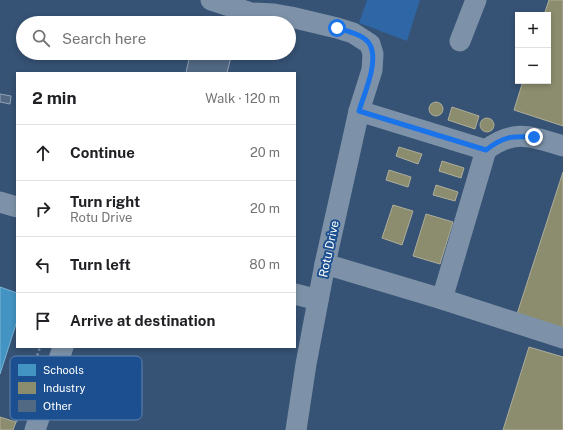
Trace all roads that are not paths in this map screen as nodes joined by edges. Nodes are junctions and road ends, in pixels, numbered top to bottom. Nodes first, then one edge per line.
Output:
1 (211, 0) edge
2 (476, 0) edge
3 (285, 16) edge
4 (296, 18) edge
5 (460, 41) dead end
6 (359, 111) junction
7 (563, 146) edge
8 (486, 150) junction
9 (0, 202) edge
10 (16, 207) edge
11 (325, 264) junction
12 (296, 294) edge
13 (442, 299) junction
14 (318, 300) junction
15 (563, 338) edge
16 (38, 420) edge
17 (35, 430) edge
18 (296, 430) edge

1 - 3 street, Rotu Drive
2 - 5 street
4 - 6 street, Rotu Drive
6 - 8 street
6 - 11 street, Rotu Drive
7 - 8 street
8 - 13 street
9 - 10 street
11 - 13 street
11 - 14 street, Rotu Drive
12 - 14 street
13 - 15 street
14 - 18 street, Rotu Drive
16 - 17 street

